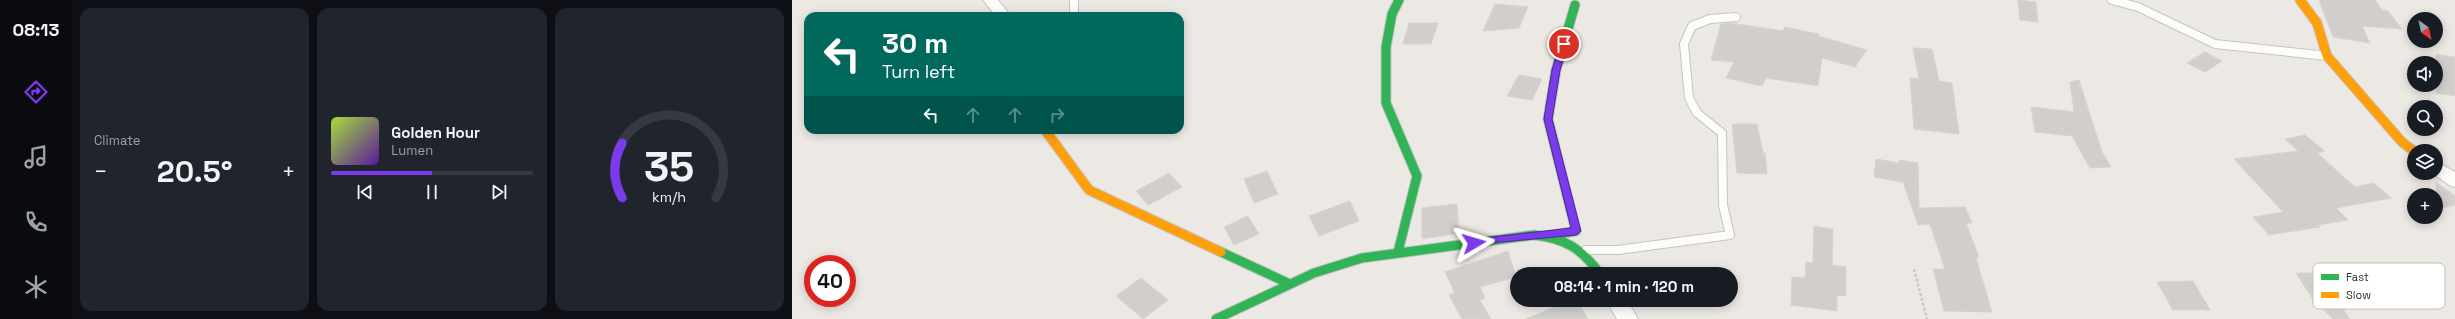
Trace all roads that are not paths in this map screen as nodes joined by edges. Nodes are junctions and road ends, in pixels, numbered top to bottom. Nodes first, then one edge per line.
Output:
1 (990, 0) edge
2 (1074, 0) edge
3 (1399, 0) edge
4 (2112, 0) edge
5 (2300, 0) edge
6 (1575, 5) dead end
7 (1000, 12) edge
8 (1074, 12) edge
9 (1736, 17) dead end
10 (2327, 56) junction
11 (1048, 134) edge
12 (2407, 146) edge
13 (2443, 172) edge
14 (2455, 181) edge
15 (1553, 235) junction
16 (1583, 250) junction
17 (1398, 252) junction
18 (1595, 267) edge
19 (1290, 284) junction
20 (1620, 307) edge
21 (1216, 319) edge
22 (1628, 319) edge

1 - 7 street
2 - 8 lane
3 - 17 street
4 - 10 lane
5 - 10 street
6 - 15 street
9 - 16 lane
10 - 12 street
11 - 19 street
13 - 14 street
15 - 16 street
15 - 17 street
16 - 18 street
17 - 19 street
19 - 21 street
20 - 22 street

